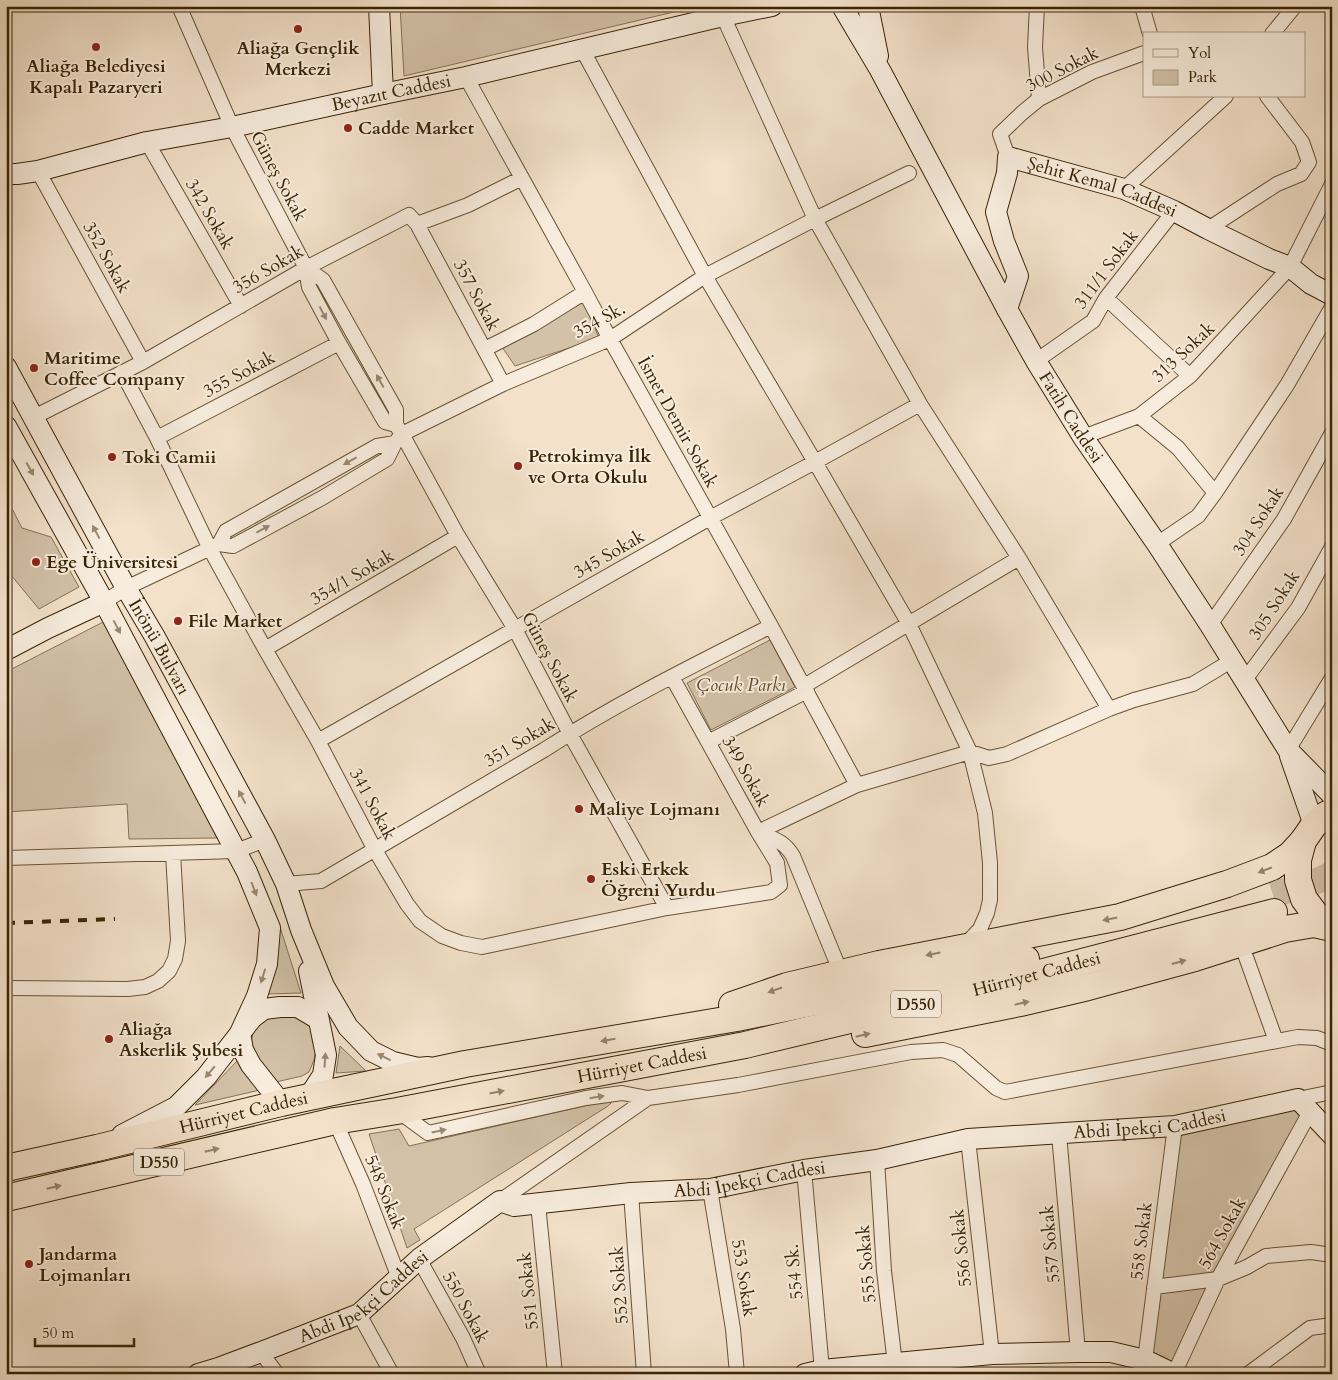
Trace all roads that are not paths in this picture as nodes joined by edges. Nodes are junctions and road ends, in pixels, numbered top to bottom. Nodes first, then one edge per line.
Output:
1 (179, 6) edge
2 (379, 6) edge
3 (842, 6) edge
4 (868, 6) edge
5 (1036, 6) edge
6 (1142, 6) edge
7 (1296, 6) edge
8 (768, 7) edge
9 (723, 16) junction
10 (1149, 32) edge
11 (1274, 32) edge
12 (582, 49) junction
13 (1143, 53) edge
14 (880, 70) junction
15 (466, 77) junction
16 (384, 94) junction
17 (1224, 98) edge
18 (1269, 98) edge
19 (1039, 99) junction
20 (232, 127) junction
21 (147, 142) junction
22 (1008, 158) junction
23 (38, 171) junction
24 (909, 173) dead end
25 (10, 176) edge
26 (522, 178) junction
27 (1332, 184) edge
28 (1124, 189) junction
29 (1174, 211) junction
30 (816, 219) junction
31 (417, 224) junction
32 (1208, 229) junction
33 (1290, 267) junction
34 (306, 268) junction
35 (705, 276) junction
36 (586, 292) junction
37 (1332, 295) edge
38 (1106, 298) junction
39 (241, 306) junction
40 (1332, 307) edge
41 (1007, 309) junction
42 (610, 339) junction
43 (339, 343) junction
44 (485, 349) junction
45 (1036, 360) junction
46 (143, 362) junction
47 (6, 367) edge
48 (122, 372) junction
49 (1190, 376) junction
50 (503, 384) junction
51 (920, 404) junction
52 (1139, 416) junction
53 (34, 418) junction
54 (6, 426) edge
55 (1332, 433) edge
56 (398, 434) junction
57 (1083, 437) junction
58 (157, 438) junction
59 (816, 462) junction
60 (1215, 493) junction
61 (710, 518) junction
62 (458, 536) junction
63 (1157, 544) junction
64 (214, 546) junction
65 (1332, 547) edge
66 (1019, 558) junction
67 (126, 588) junction
68 (104, 602) junction
69 (909, 624) junction
70 (1210, 625) junction
71 (771, 626) junction
72 (515, 629) junction
73 (6, 650) edge
74 (265, 650) junction
75 (1232, 661) junction
76 (672, 677) junction
77 (1332, 678) edge
78 (1244, 681) junction
79 (805, 688) junction
80 (1109, 709) junction
81 (570, 734) junction
82 (318, 741) junction
83 (708, 742) junction
84 (1288, 750) junction
85 (970, 752) junction
86 (858, 786) junction
87 (1332, 796) edge
88 (1316, 826) edge
89 (758, 832) junction
90 (265, 840) junction
91 (376, 850) junction
92 (236, 851) junction
93 (173, 853) junction
94 (6, 858) edge
95 (286, 884) junction
96 (780, 886) joint
97 (667, 908) junction
98 (1332, 927) edge
99 (301, 930) junction
100 (960, 948) junction
101 (1246, 957) dead end
102 (841, 973) junction
103 (6, 988) edge
104 (318, 1019) junction
105 (656, 1032) junction
106 (240, 1033) junction
107 (1276, 1041) junction
108 (1332, 1044) edge
109 (465, 1064) junction
110 (556, 1081) junction
111 (1332, 1092) edge
112 (308, 1098) junction
113 (648, 1098) junction
114 (1304, 1106) junction
115 (398, 1111) junction
116 (299, 1121) junction
117 (1175, 1126) junction
118 (1059, 1134) junction
119 (1332, 1135) edge
120 (968, 1139) junction
121 (97, 1148) junction
122 (877, 1160) junction
123 (6, 1168) edge
124 (804, 1170) junction
125 (710, 1189) junction
126 (631, 1193) junction
127 (6, 1198) edge
128 (500, 1201) junction
129 (538, 1204) junction
130 (1332, 1255) edge
131 (419, 1259) junction
132 (399, 1278) junction
133 (1218, 1279) junction
134 (1154, 1287) junction
135 (359, 1314) junction
136 (1332, 1325) edge
137 (261, 1352) junction
138 (1078, 1352) junction
139 (992, 1354) junction
140 (1145, 1360) junction
141 (895, 1364) junction
142 (217, 1371) edge
143 (814, 1372) edge
144 (198, 1374) edge
145 (277, 1374) edge
146 (392, 1374) edge
147 (479, 1374) edge
148 (555, 1374) edge
149 (644, 1374) edge
150 (737, 1374) edge
151 (1174, 1374) edge
152 (1248, 1374) edge

1 - 20 street, Güneş Sokak
2 - 16 street
3 - 14 street, Fatih Caddesi
4 - 14 street, Fatih Caddesi
5 - 19 street
6 - 10 street
7 - 11 street
8 - 9 street, Beyazıt Caddesi
9 - 12 street, Beyazıt Caddesi
9 - 30 street
12 - 15 street, Beyazıt Caddesi
12 - 35 street
13 - 19 street, 300 Sokak
14 - 41 street, Fatih Caddesi
15 - 16 street, Beyazıt Caddesi
15 - 26 street, İsmet Demir Sokak
16 - 20 street, Beyazıt Caddesi
17 - 28 street
18 - 32 street
19 - 22 street, 300 Sokak
20 - 21 street, Beyazıt Caddesi
20 - 34 street, Güneş Sokak
21 - 23 street, Beyazıt Caddesi
21 - 39 street, 342 Sokak
22 - 28 street, Şehit Kemal Caddesi
22 - 41 street, Şehit Kemal Caddesi
23 - 25 street, Beyazıt Caddesi
23 - 46 street, 352 Sokak
24 - 30 street, 354 Sk.
26 - 31 street, 356 Sokak
26 - 36 street, İsmet Demir Sokak
27 - 33 street, 313 Sokak
28 - 29 street, Şehit Kemal Caddesi
29 - 32 street, Şehit Kemal Caddesi
29 - 38 street, 311/1 Sokak
30 - 35 street, 354 Sk.
30 - 51 street
31 - 34 street, 356 Sokak
31 - 44 street, 357 Sokak
32 - 33 street, Şehit Kemal Caddesi
33 - 37 street, Şehit Kemal Caddesi
33 - 49 street, 313 Sokak
34 - 39 street, 356 Sokak
34 -> 43 street, Güneş Sokak
56 -> 34 street, Güneş Sokak
35 - 42 street, 354 Sk.
35 - 59 street
36 - 42 street, İsmet Demir Sokak
36 - 44 street
38 - 45 street, 311/1 Sokak
38 - 49 street
39 - 46 street, 356 Sokak
40 - 60 street
41 - 45 street, Fatih Caddesi
42 - 50 street, 354 Sk.
42 - 61 street, İsmet Demir Sokak
43 - 56 street, Güneş Sokak
43 - 58 street, 355 Sokak
44 - 50 street, 357 Sokak
45 - 57 street, Fatih Caddesi
46 - 48 street, 356 Sokak
47 - 53 street, İnönü Bulvarı
48 - 53 street, 356 Sokak
48 - 58 street, 341 Sokak
49 - 52 street, 313 Sokak
50 - 56 street, 354 Sk.
51 - 59 street, 345 Sokak
51 - 66 street
52 - 57 street, 313 Sokak
52 - 60 street
67 -> 53 street, İnönü Bulvarı
54 -> 68 street, İnönü Bulvarı
55 - 70 street, 304 Sokak
56 - 62 street, Güneş Sokak
56 - 64 street, 354 Sk.
57 - 63 street, Fatih Caddesi
58 - 64 street, 341 Sokak
59 - 61 street, 345 Sokak
59 - 69 street
60 - 63 street
61 - 71 street, İsmet Demir Sokak
61 - 72 street, 345 Sokak
62 - 72 street, Güneş Sokak
62 - 74 street, 354/1 Sokak
63 - 70 street, Fatih Caddesi
64 - 67 street, 354 Sk.
64 - 74 street, 341 Sokak
65 - 78 street, 305 Sokak
66 - 69 street
66 - 80 street
67 - 68 street, 354 Sk.
90 -> 67 street, İnönü Bulvarı
68 - 73 street
68 -> 92 street, İnönü Bulvarı
69 - 79 street
69 - 85 street
70 - 75 street, Fatih Caddesi
71 - 76 street, 351 Sokak
71 - 79 street, İsmet Demir Sokak
72 - 81 street, Güneş Sokak
72 - 82 street, 345 Sokak
74 - 82 street, 341 Sokak
75 - 78 street, Fatih Caddesi
75 - 80 street
76 - 81 street, 351 Sokak
76 - 83 street, 349 Sokak
77 - 84 street
78 - 84 street, Fatih Caddesi
79 - 83 street
79 - 86 street, İsmet Demir Sokak
80 - 85 street
81 - 91 street, 351 Sokak
81 - 97 street, Güneş Sokak
82 - 91 street, 341 Sokak
83 - 89 street, 349 Sokak
84 - 87 street, Fatih Caddesi
84 - 88 street, Fatih Caddesi
85 - 86 street
85 - 100 street
86 - 89 street
88 - 98 highway
88 -> 100 highway
89 - 96 street, 349 Sokak
89 - 102 street
90 - 92 street
90 - 95 street, İnönü Bulvarı
91 - 95 street, 351 Sokak
91 - 97 street, 341 Sokak
92 - 93 street
92 -> 106 street, İnönü Bulvarı
93 - 94 street
93 - 103 street
95 - 99 street, İnönü Bulvarı
96 - 97 street, 341 Sokak
110 -> 98 highway
99 - 104 street
109 -> 99 street
100 -> 102 highway
101 - 107 street
102 -> 105 highway
104 - 106 street
112 -> 104 street
105 -> 109 highway, Hürriyet Caddesi / D550
105 - 110 highway, Hürriyet Caddesi / D550
106 - 116 street
106 -> 121 street
107 - 108 street
107 - 113 street
109 - 112 highway, Hürriyet Caddesi / D550
115 -> 110 highway, Hürriyet Caddesi / D550
111 - 114 street
112 - 116 highway, Hürriyet Caddesi / D550
115 -> 113 street
113 - 128 street
114 - 117 street, Abdi İpekçi Caddesi
114 - 119 street
114 - 133 street, 564 Sokak
115 - 116 highway, Hürriyet Caddesi / D550
116 - 121 highway, Hürriyet Caddesi / D550
127 -> 116 highway, Hürriyet Caddesi / D550
116 - 132 street, 548 Sokak
117 - 118 street, Abdi İpekçi Caddesi
117 - 134 street, 558 Sokak
118 - 120 street, Abdi İpekçi Caddesi
118 - 138 street, 557 Sokak
120 - 122 street, Abdi İpekçi Caddesi
120 - 139 street, 556 Sokak
121 - 123 highway, Hürriyet Caddesi / D550
122 - 124 street, Abdi İpekçi Caddesi
122 - 141 street, 555 Sokak
124 - 125 street, Abdi İpekçi Caddesi
124 - 143 street, 554 Sk.
125 - 126 street, Abdi İpekçi Caddesi
125 - 150 street, 553 Sokak
126 - 129 street, Abdi İpekçi Caddesi
126 - 149 street, 552 Sokak
128 - 129 street, Abdi İpekçi Caddesi
128 - 131 street, Abdi İpekçi Caddesi
129 - 148 street, 551 Sokak
130 - 133 street
131 - 132 street, Abdi İpekçi Caddesi
131 - 147 street, 550 Sokak
132 - 135 street, Abdi İpekçi Caddesi
133 - 134 street
133 - 151 street, 564 Sokak
134 - 140 street, 558 Sokak
135 - 137 street, Abdi İpekçi Caddesi
135 - 146 street
136 - 152 street
137 - 142 street, Abdi İpekçi Caddesi
137 - 145 street
138 - 139 street
138 - 140 street
139 - 141 street
140 - 151 street
141 - 143 street
142 - 144 street, Abdi İpekçi Caddesi

